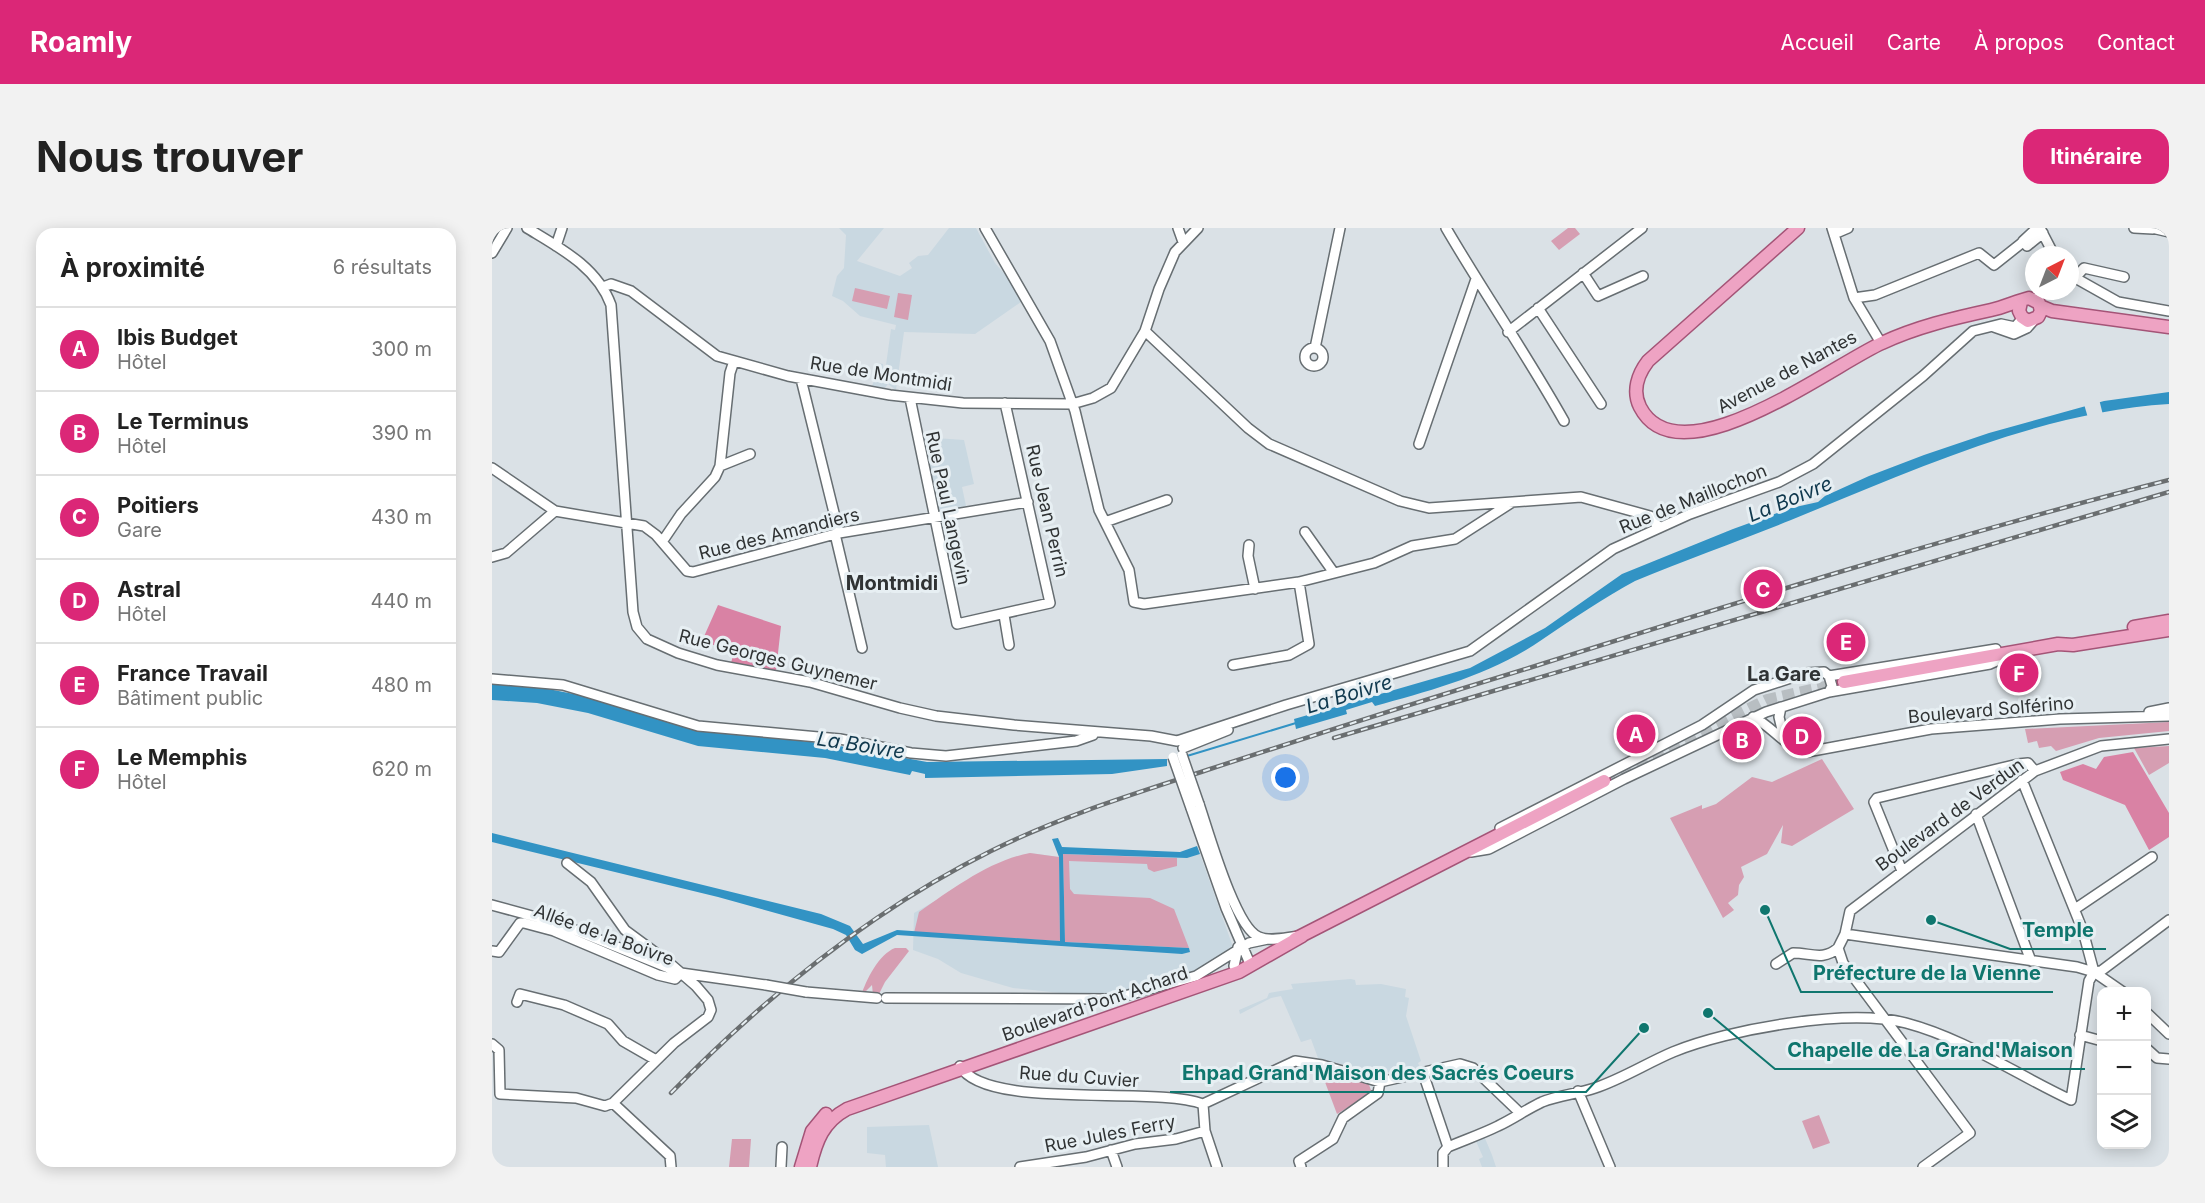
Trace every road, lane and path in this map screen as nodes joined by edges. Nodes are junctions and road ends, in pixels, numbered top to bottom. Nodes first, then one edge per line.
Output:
1 (507, 228) edge
2 (527, 228) edge
3 (562, 228) edge
4 (985, 228) edge
5 (1178, 228) edge
6 (1198, 228) edge
7 (1340, 228) edge
8 (1446, 228) edge
9 (1642, 228) edge
10 (1798, 228) edge
11 (1848, 228) edge
12 (2134, 228) edge
13 (2040, 229) edge
14 (2152, 229) edge
15 (1833, 231) edge
16 (2169, 232) edge
17 (1183, 242) junction
18 (556, 246) junction
19 (2049, 246) edge
20 (492, 253) edge
21 (2079, 272) edge
22 (1583, 273) junction
23 (1643, 276) dead end
24 (2124, 277) dead end
25 (1476, 279) junction
26 (2079, 279) edge
27 (603, 287) junction
28 (1854, 298) junction
29 (1538, 308) junction
30 (2032, 308) edge
31 (2169, 311) edge
32 (2169, 327) edge
33 (1146, 332) junction
34 (1508, 332) junction
35 (1881, 343) junction
36 (1316, 348) dead end
37 (734, 361) junction
38 (801, 379) junction
39 (909, 398) junction
40 (1005, 403) junction
41 (1072, 404) junction
42 (1601, 404) dead end
43 (1564, 421) dead end
44 (1419, 444) dead end
45 (750, 454) dead end
46 (720, 466) junction
47 (492, 468) edge
48 (1167, 500) dead end
49 (1028, 502) junction
50 (1511, 503) junction
51 (555, 511) junction
52 (933, 518) junction
53 (627, 522) junction
54 (1105, 522) junction
55 (1659, 528) junction
56 (1305, 532) dead end
57 (837, 534) junction
58 (662, 542) junction
59 (1249, 545) dead end
60 (492, 556) edge
61 (1334, 573) junction
62 (1299, 582) junction
63 (1256, 589) junction
64 (1004, 615) junction
65 (2169, 621) edge
66 (957, 624) joint
67 (2169, 630) edge
68 (1009, 645) dead end
69 (2058, 645) junction
70 (862, 648) dead end
71 (2019, 651) junction
72 (1233, 665) dead end
73 (1829, 676) junction
74 (492, 679) edge
75 (1844, 682) tunnel mouth
76 (1829, 692) junction
77 (1735, 704) junction
78 (1781, 707) junction
79 (2169, 708) edge
80 (2135, 716) junction
81 (2169, 716) edge
82 (1749, 718) junction
83 (1098, 733) junction
84 (1784, 738) junction
85 (2169, 739) edge
86 (1179, 750) junction
87 (2035, 771) junction
88 (2022, 780) junction
89 (1604, 781) tunnel mouth
90 (1195, 806) junction
91 (1976, 814) junction
92 (1466, 854) junction
93 (2152, 857) dead end
94 (567, 863) dead end
95 (1902, 871) junction
96 (492, 905) edge
97 (1235, 905) junction
98 (2075, 909) junction
99 (2169, 920) edge
100 (1845, 934) junction
101 (1302, 936) junction
102 (1268, 939) junction
103 (1241, 946) junction
104 (1838, 948) junction
105 (492, 951) edge
106 (1829, 954) junction
107 (1227, 960) junction
108 (2031, 961) junction
109 (1252, 962) junction
110 (1843, 963) junction
111 (1776, 964) dead end
112 (2094, 972) junction
113 (681, 973) junction
114 (1203, 986) junction
115 (2115, 987) edge
116 (517, 1002) dead end
117 (2151, 1017) edge
118 (1884, 1020) junction
119 (2169, 1034) edge
120 (2080, 1035) junction
121 (2097, 1040) edge
122 (492, 1044) edge
123 (2151, 1053) edge
124 (2169, 1059) edge
125 (656, 1060) junction
126 (962, 1068) junction
127 (1423, 1073) junction
128 (1380, 1082) junction
129 (1578, 1091) junction
130 (875, 1098) junction
131 (614, 1103) junction
132 (1203, 1104) junction
133 (1520, 1113) junction
134 (1205, 1131) junction
135 (782, 1147) dead end
136 (1448, 1147) junction
137 (1111, 1150) junction
138 (671, 1167) edge
139 (781, 1167) edge
140 (801, 1167) edge
141 (810, 1167) edge
142 (1026, 1167) edge
143 (1116, 1167) edge
144 (1217, 1167) edge
145 (1301, 1167) edge
146 (1443, 1167) edge
147 (1610, 1167) edge
148 (1923, 1167) edge

1 - 20 street
2 - 18 street, Rue Georges Guynemer
3 - 18 street
4 - 41 street
5 - 17 street
6 - 17 street, Rue de Montmidi
7 - 36 street
8 - 25 street
9 - 22 street
10 - 35 main road, Avenue de Nantes
11 - 15 street
12 - 14 street
13 - 19 street
13 - 28 street
14 - 16 street
15 - 28 street
17 - 33 street, Rue de Montmidi
18 - 27 street, Rue Georges Guynemer
21 - 24 street
22 - 23 street
22 - 29 street
25 - 34 street
25 - 44 street
26 - 31 street
27 - 37 street, Rue de Montmidi
27 - 53 street, Rue Georges Guynemer
28 - 35 street
29 - 34 street
29 - 42 street
30 - 32 main road, Avenue de Nantes
30 - 35 main road, Avenue de Nantes
30 - 55 street, Rue de Maillochon
33 - 41 street, Rue de Montmidi
33 - 50 street
34 - 43 street
37 - 38 street, Rue de Montmidi
37 - 46 street
38 - 39 street, Rue de Montmidi
38 - 57 street
39 - 40 street, Rue de Montmidi
39 - 52 street, Rue Paul Langevin
40 - 41 street, Rue de Montmidi
40 - 49 street, Rue Jean Perrin
41 - 54 street
45 - 46 street
46 - 58 street
47 - 51 street
48 - 54 street
49 - 52 street, Rue des Amandiers
49 - 64 street, Rue Jean Perrin
50 - 55 street
50 - 61 street
51 - 53 street, Rue des Amandiers
51 - 60 street
52 - 57 street, Rue des Amandiers
52 - 66 street, Rue Paul Langevin
53 - 58 street, Rue des Amandiers
53 - 83 street, Rue Georges Guynemer
54 - 63 street
55 - 86 street, Rue de Maillochon
56 - 61 street
57 - 58 street, Rue des Amandiers
57 - 70 street
59 - 63 street
61 - 62 street
62 - 63 street
62 - 72 street
64 - 66 street, Rue Jean Perrin
64 - 68 street
65 - 69 main road
67 - 69 main road
69 - 71 main road
71 - 73 street, Boulevard Pont Achard
71 - 75 main road
71 - 76 street, Boulevard Pont Achard
73 - 76 street
73 - 77 street, Boulevard Pont Achard
74 - 83 street
76 - 78 street, Boulevard Pont Achard
77 - 82 street
77 - 92 street, Boulevard Pont Achard
78 - 82 street, Boulevard Pont Achard
78 - 84 street
79 - 80 street, Boulevard Solférino
80 - 81 street, Boulevard Solférino
80 - 84 street, Boulevard Solférino
82 - 84 street, Boulevard Solférino
82 - 92 street, Boulevard Pont Achard
83 - 86 street, Rue Georges Guynemer
85 - 87 street, Boulevard de Verdun
86 - 90 street, bridge
87 - 88 street, Boulevard de Verdun
87 - 95 street
88 - 91 street, Boulevard de Verdun
88 - 98 street
89 - 92 main road, Boulevard Pont Achard
90 - 97 street
90 - 103 street
91 - 95 street, Boulevard de Verdun
91 - 108 street
92 - 101 main road, Boulevard Pont Achard
93 - 98 street
94 - 113 street
95 - 100 street, Boulevard de Verdun
96 - 113 street
97 - 102 street
97 - 103 street
98 - 112 street
99 - 112 street
100 - 104 street, Boulevard de Verdun
100 - 108 street
101 - 102 street
101 - 109 main road, Boulevard Pont Achard
102 - 103 street
103 - 107 street
103 - 109 street
104 - 106 street
104 - 110 street
105 - 113 street, Allée de la Boivre
106 - 110 street
106 - 111 street
107 - 109 main road, Boulevard Pont Achard
107 - 113 street, bridge
107 - 114 main road, Boulevard Pont Achard
108 - 112 street
109 - 114 main road, Boulevard Pont Achard
110 - 118 street
112 - 115 street
112 - 120 street
113 - 125 street
114 - 126 main road, Boulevard Pont Achard
116 - 125 street
117 - 119 street
118 - 120 street
118 - 129 street
118 - 148 street
120 - 121 street
122 - 131 street
123 - 124 street
125 - 131 street
126 - 130 main road, Boulevard Pont Achard
126 - 132 street, Rue du Cuvier
127 - 128 street
127 - 133 street
127 - 136 street
128 - 132 street
128 - 145 street
129 - 133 street
129 - 147 street
130 - 140 main road, Boulevard Pont Achard
130 - 141 main road, Boulevard Pont Achard
131 - 138 street
132 - 134 street
133 - 136 street
134 - 137 street, Rue Jules Ferry
134 - 144 street
135 - 139 street
136 - 146 street
137 - 142 street, Rue Jules Ferry
137 - 143 street

